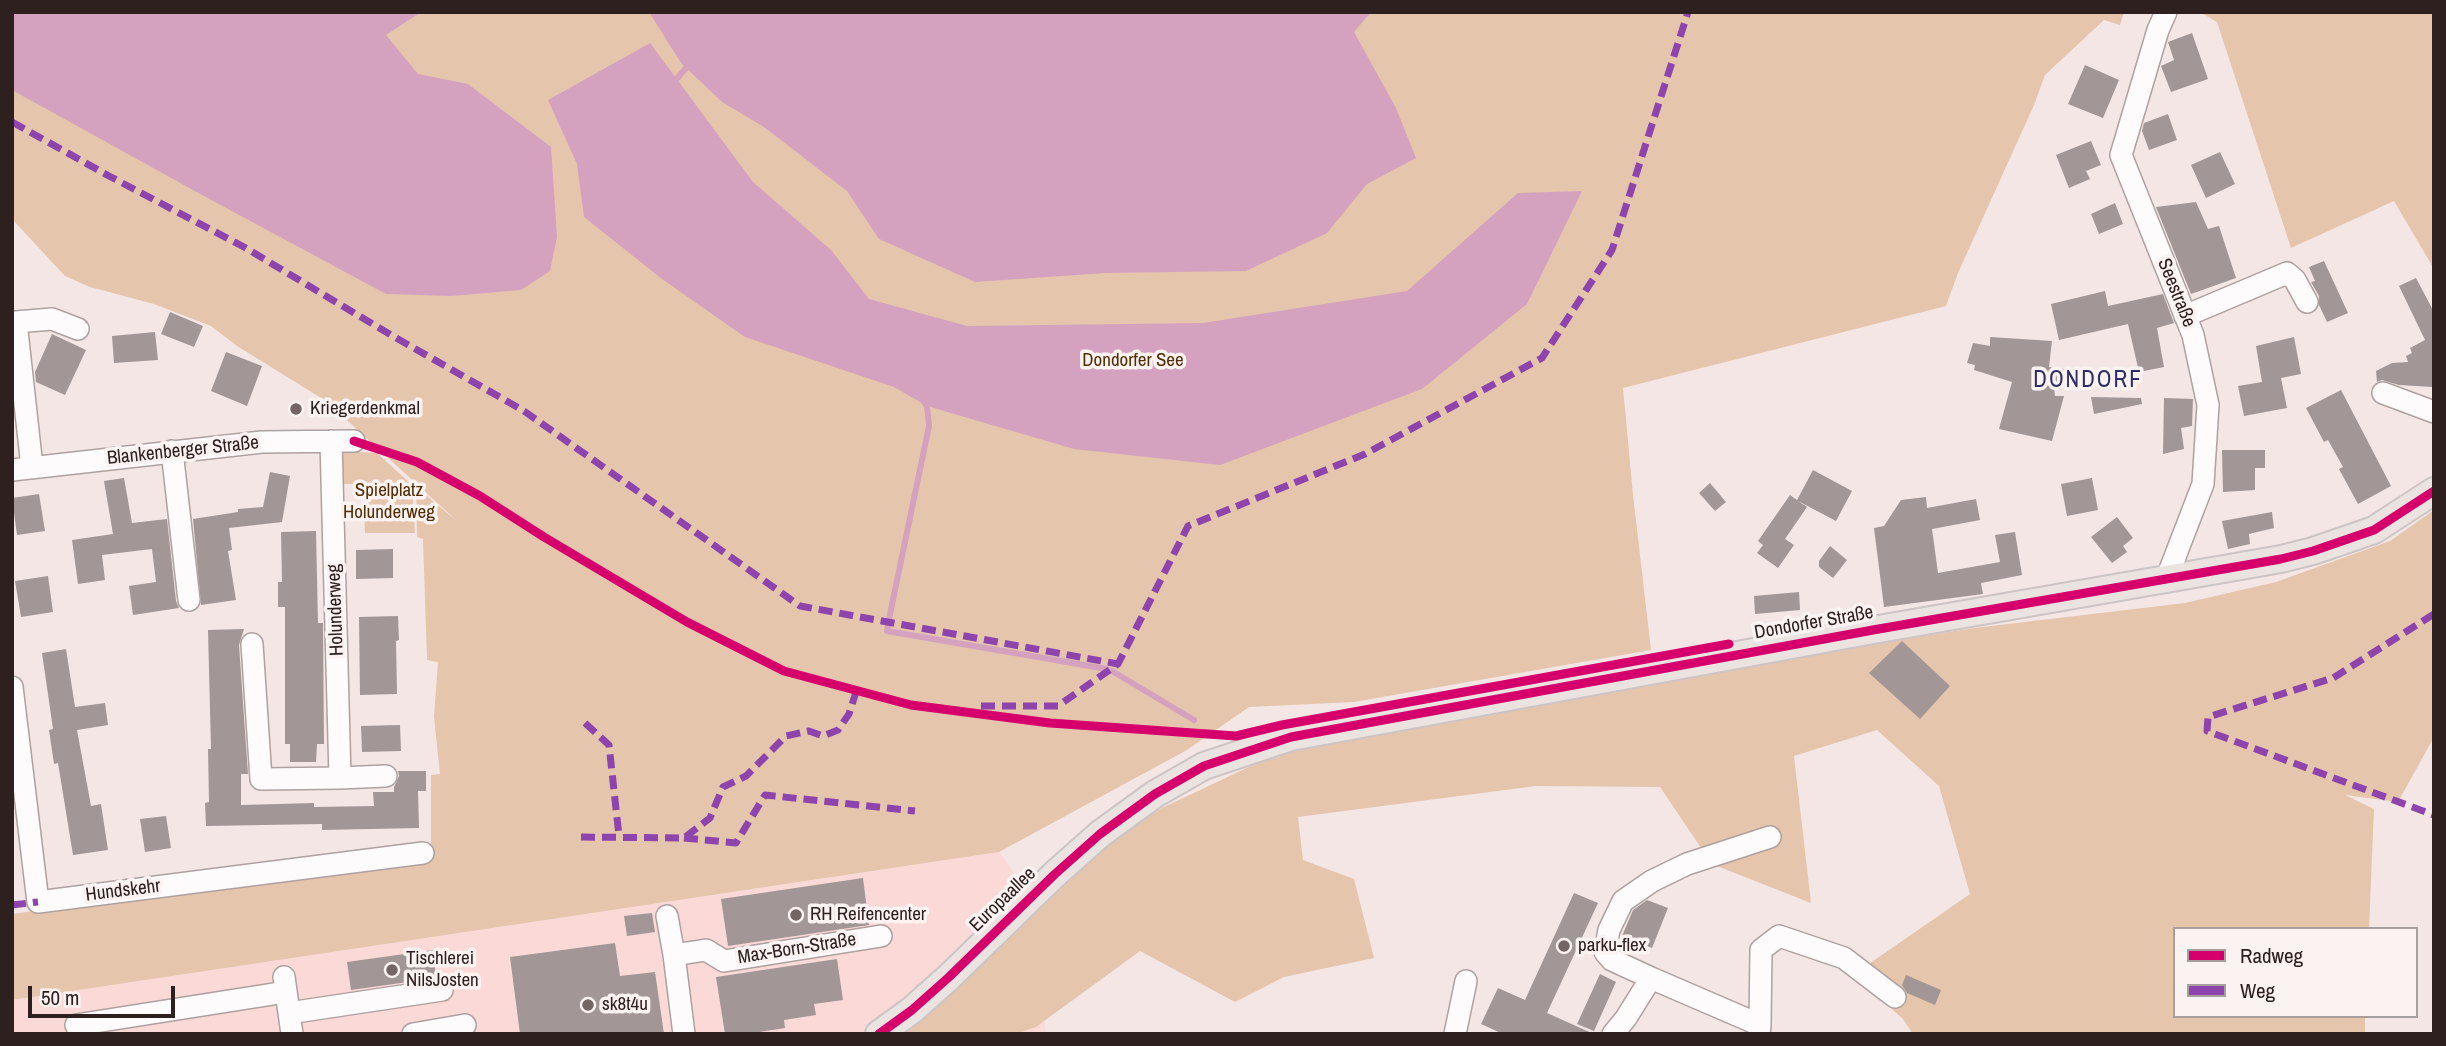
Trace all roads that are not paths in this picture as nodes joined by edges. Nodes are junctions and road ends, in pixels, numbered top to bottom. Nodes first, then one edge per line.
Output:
1 (2166, 12) edge
2 (2307, 302) dead end
3 (2185, 316) junction
4 (78, 329) dead end
5 (2383, 393) dead end
6 (2434, 412) edge
7 (354, 441) dead end
8 (331, 442) junction
9 (172, 451) junction
10 (22, 468) edge
11 (2434, 491) edge
12 (2166, 580) junction
13 (190, 600) dead end
14 (252, 644) dead end
15 (12, 687) edge
16 (17, 763) edge
17 (386, 776) dead end
18 (340, 778) junction
19 (1155, 794) joint
20 (1770, 838) dead end
21 (423, 853) dead end
22 (667, 916) dead end
23 (881, 936) dead end
24 (674, 955) junction
25 (1651, 978) junction
26 (1466, 981) dead end
27 (442, 990) dead end
28 (1895, 997) dead end
29 (288, 1004) edge
30 (76, 1025) dead end
31 (464, 1025) dead end
32 (1760, 1029) edge
33 (413, 1034) edge
34 (684, 1034) edge
35 (879, 1034) edge
36 (1455, 1034) edge
37 (1614, 1034) edge

1 - 3 street, Seestraße
2 - 3 street
3 - 12 street, Seestraße
4 - 10 street
5 - 6 street
7 - 8 street, Blankenberger Straße
8 - 9 street, Blankenberger Straße
8 - 18 street, Holunderweg
9 - 10 street, Blankenberger Straße
9 - 13 street
11 - 12 main road, Dondorfer Straße
12 - 19 main road, Dondorfer Straße
14 - 18 street
15 - 16 street, Hundskehr
16 - 21 street, Hundskehr
17 - 18 street
19 - 35 main road, Europaallee
20 - 25 street
22 - 24 street
23 - 24 street, Max-Born-Straße
24 - 34 street
25 - 32 street
25 - 37 street
26 - 36 street
27 - 29 street
28 - 32 street
29 - 30 street
31 - 33 street

